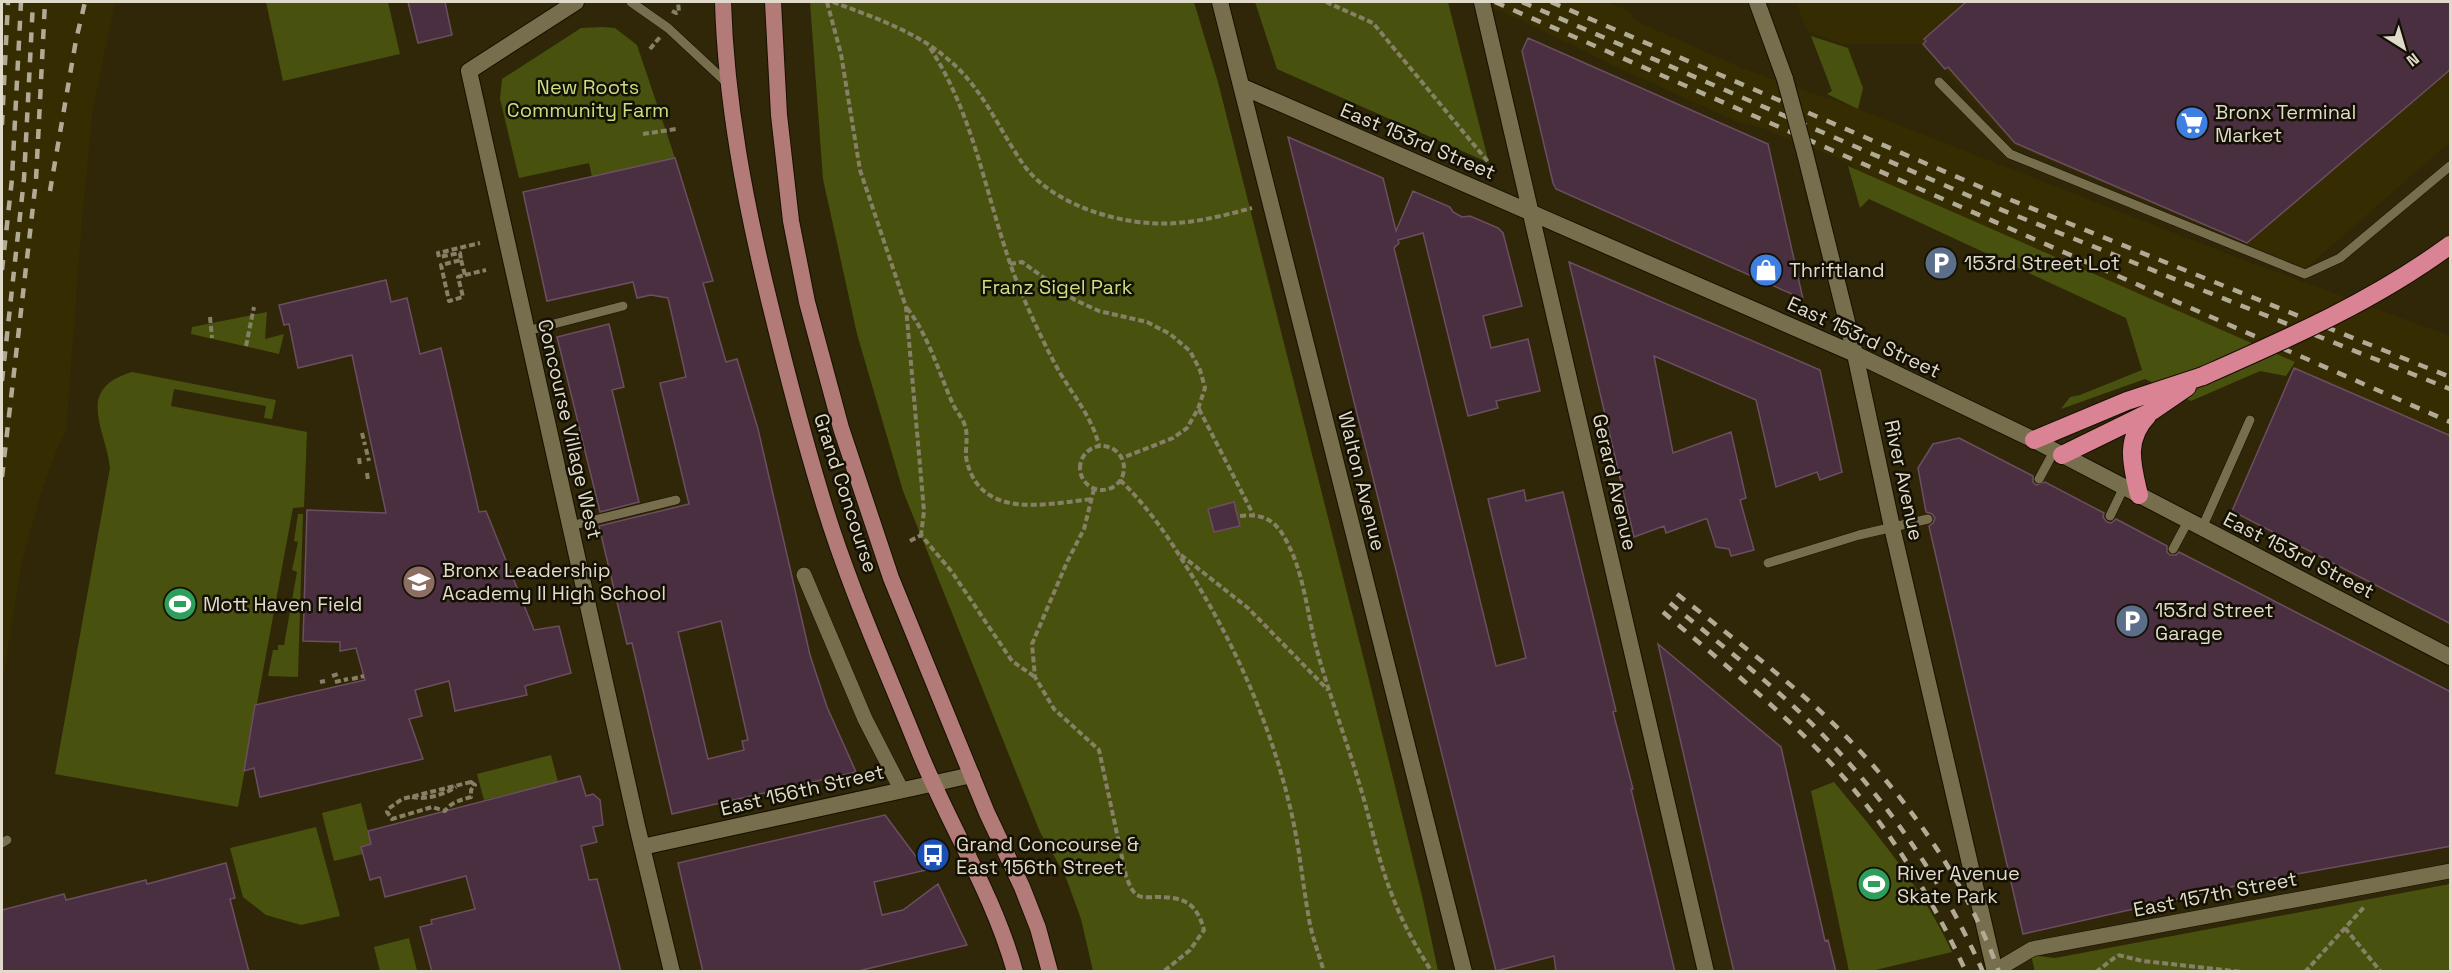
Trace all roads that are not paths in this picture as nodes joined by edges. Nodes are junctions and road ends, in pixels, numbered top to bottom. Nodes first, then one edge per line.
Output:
1 (576, 2) edge
2 (631, 2) edge
3 (723, 2) edge
4 (773, 2) edge
5 (1220, 2) edge
6 (1757, 2) edge
7 (1484, 8) edge
8 (1939, 82) dead end
9 (730, 86) junction
10 (1244, 87) junction
11 (2451, 166) edge
12 (1530, 212) junction
13 (2451, 245) edge
14 (623, 306) dead end
15 (527, 331) junction
16 (1855, 354) junction
17 (2203, 376) junction
18 (2152, 411) junction
19 (2250, 420) dead end
20 (2034, 440) junction
21 (2058, 453) junction
22 (2039, 479) dead end
23 (2132, 491) junction
24 (676, 501) dead end
25 (2110, 516) dead end
26 (1928, 519) dead end
27 (2195, 525) junction
28 (570, 526) junction
29 (1892, 527) junction
30 (2173, 549) dead end
31 (1768, 563) dead end
32 (804, 575) dead end
33 (2451, 657) edge
34 (972, 775) junction
35 (933, 783) junction
36 (902, 789) junction
37 (642, 847) junction
38 (2451, 871) edge
39 (1994, 971) edge
40 (672, 972) edge
41 (1015, 972) edge
42 (1050, 972) edge
43 (1464, 972) edge
44 (1706, 972) edge

1 - 15 street, Concourse Village West
2 - 9 lane
3 - 9 main road, Grand Concourse
4 - 34 main road, Grand Concourse
5 - 10 street, Walton Avenue
6 - 16 street, River Avenue, bridge
7 - 12 street, Gerard Avenue
8 - 11 lane
9 - 35 main road, Grand Concourse
10 - 12 street, East 153rd Street
10 - 43 street, Walton Avenue
12 - 16 street, East 153rd Street
12 - 44 street, Gerard Avenue
13 - 17 highway, bridge
14 - 15 lane
15 - 28 street, Concourse Village West
16 - 20 street, East 153rd Street
16 - 29 street, River Avenue
17 - 18 highway
17 - 20 highway
18 - 21 highway
18 - 23 highway
19 - 27 lane
20 - 21 street, East 153rd Street
21 - 22 lane
21 - 23 street, East 153rd Street
23 - 25 lane
23 - 27 street, East 153rd Street
24 - 28 lane
26 - 29 lane
27 - 30 lane
27 - 33 street, East 153rd Street
28 - 37 street, Concourse Village West
29 - 31 lane
29 - 39 street, River Avenue
32 - 36 street
34 - 35 street, East 156th Street
34 - 42 main road, Grand Concourse
35 - 36 street, East 156th Street
35 - 41 main road, Grand Concourse
36 - 37 street, East 156th Street
37 - 40 street, Concourse Village West
38 - 39 street, East 157th Street

